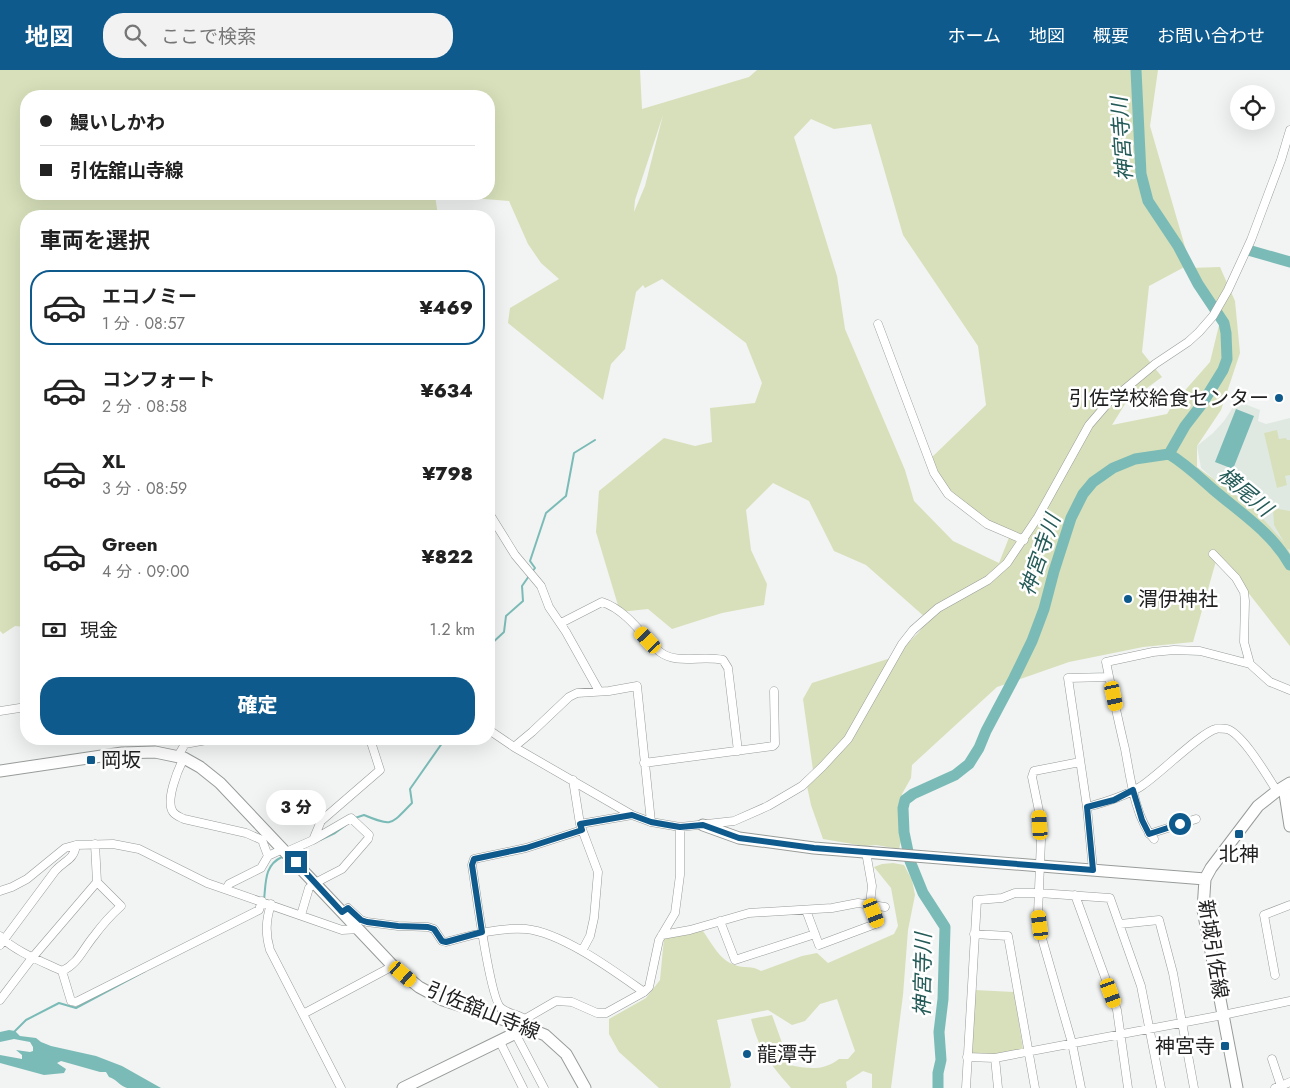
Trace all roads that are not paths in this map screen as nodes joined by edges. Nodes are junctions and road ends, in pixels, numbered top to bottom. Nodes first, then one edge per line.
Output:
1 (1290, 130) edge
2 (878, 324) dead end
3 (495, 523) edge
4 (1024, 540) junction
5 (1212, 554) dead end
6 (561, 623) junction
7 (1250, 664) junction
8 (1110, 677) junction
9 (1290, 690) edge
10 (600, 691) junction
11 (774, 691) dead end
12 (20, 709) edge
13 (0, 711) edge
14 (495, 734) edge
15 (185, 745) edge
16 (372, 745) edge
17 (514, 747) junction
18 (738, 750) junction
19 (181, 757) junction
20 (1080, 762) junction
21 (644, 763) junction
22 (0, 771) edge
23 (573, 780) junction
24 (1284, 787) edge
25 (1133, 790) junction
26 (1087, 807) junction
27 (632, 815) junction
28 (1196, 819) dead end
29 (651, 822) junction
30 (703, 825) junction
31 (1290, 826) edge
32 (581, 827) junction
33 (680, 827) junction
34 (313, 840) junction
35 (95, 844) junction
36 (76, 845) junction
37 (285, 851) junction
38 (866, 852) junction
39 (268, 856) junction
40 (1040, 865) junction
41 (1093, 870) junction
42 (1205, 879) junction
43 (97, 882) junction
44 (315, 883) junction
45 (226, 889) junction
46 (0, 891) edge
47 (1039, 893) junction
48 (1075, 895) junction
49 (262, 901) junction
50 (271, 904) junction
51 (870, 904) junction
52 (1290, 905) edge
53 (885, 907) dead end
54 (806, 910) junction
55 (342, 912) junction
56 (300, 915) junction
57 (720, 921) junction
58 (1120, 924) junction
59 (359, 929) junction
60 (482, 932) junction
61 (815, 934) junction
62 (974, 934) junction
63 (662, 935) junction
64 (1, 940) edge
65 (582, 951) junction
66 (32, 958) junction
67 (393, 966) junction
68 (62, 971) junction
69 (1275, 975) dead end
70 (644, 992) junction
71 (0, 1000) edge
72 (1290, 1001) edge
73 (303, 1014) junction
74 (1223, 1015) junction
75 (1181, 1022) junction
76 (522, 1026) junction
77 (1149, 1029) junction
78 (1121, 1034) junction
79 (499, 1040) junction
80 (1072, 1043) junction
81 (1028, 1052) junction
82 (967, 1056) junction
83 (995, 1058) junction
84 (1272, 1059) dead end
85 (1290, 1082) edge
86 (581, 1087) edge
87 (1278, 1087) edge
88 (341, 1088) edge
89 (403, 1088) edge
90 (523, 1088) edge
91 (544, 1088) edge
92 (966, 1088) edge
93 (998, 1088) edge
94 (1035, 1088) edge
95 (1081, 1088) edge
96 (1128, 1088) edge
97 (1161, 1088) edge
98 (1194, 1088) edge
99 (1237, 1088) edge

1 - 4 street
2 - 4 street
3 - 6 street
4 - 30 street
5 - 7 street
6 - 10 street
6 - 18 street
7 - 8 street
7 - 9 street
8 - 20 street
8 - 25 street
10 - 17 street
10 - 21 street
11 - 18 street
12 - 13 street
14 - 17 street
15 - 19 street
16 - 34 street
17 - 23 street
18 - 21 street
19 - 22 main road, 引佐舘山寺線
19 - 37 main road, 引佐舘山寺線
19 - 39 street
20 - 26 street
20 - 40 street
21 - 29 street
23 - 27 street
23 - 32 street
24 - 25 street
24 - 31 main road
24 - 42 main road, 新城引佐線
25 - 26 street
25 - 28 street
26 - 41 street
27 - 29 street
27 - 32 street
29 - 33 street
30 - 33 street
30 - 38 main road
32 - 60 street
32 - 65 street
33 - 63 street
34 - 37 street
34 - 44 street
35 - 36 street
35 - 43 street
35 - 45 street
36 - 46 street
36 - 64 street
37 - 39 street
37 - 44 main road, 引佐舘山寺線
38 - 40 main road
38 - 51 street
39 - 45 street
40 - 41 main road
40 - 47 street
41 - 42 main road
42 - 74 main road, 新城引佐線
43 - 66 street
43 - 68 street
44 - 55 main road, 引佐舘山寺線
44 - 56 street
45 - 49 street
47 - 48 street
47 - 62 street
47 - 80 street
48 - 58 street
48 - 78 street
49 - 50 street
49 - 68 street
50 - 56 street
50 - 73 street
51 - 53 street
51 - 54 street
51 - 61 street
52 - 69 street
54 - 57 street
54 - 61 street
55 - 59 main road, 引佐舘山寺線
55 - 60 street
56 - 59 street
57 - 61 street
57 - 63 street
58 - 75 street
58 - 77 street
59 - 67 main road, 引佐舘山寺線
60 - 65 street
60 - 76 street
62 - 81 street
62 - 82 street
63 - 70 street
64 - 66 street
65 - 70 street
66 - 68 street
66 - 71 street
67 - 73 street
67 - 76 main road, 引佐舘山寺線
70 - 76 street
72 - 74 street
73 - 88 street
74 - 75 street
74 - 99 main road, 新城引佐線
75 - 77 street
75 - 98 street
76 - 79 main road
76 - 86 main road, 引佐舘山寺線
76 - 91 street
77 - 78 street
77 - 97 street
78 - 80 street
78 - 96 street
79 - 89 main road
79 - 90 street
80 - 81 street
80 - 95 street
81 - 83 street
81 - 94 street
82 - 83 street
82 - 92 street
83 - 93 street
84 - 87 street
85 - 87 street

